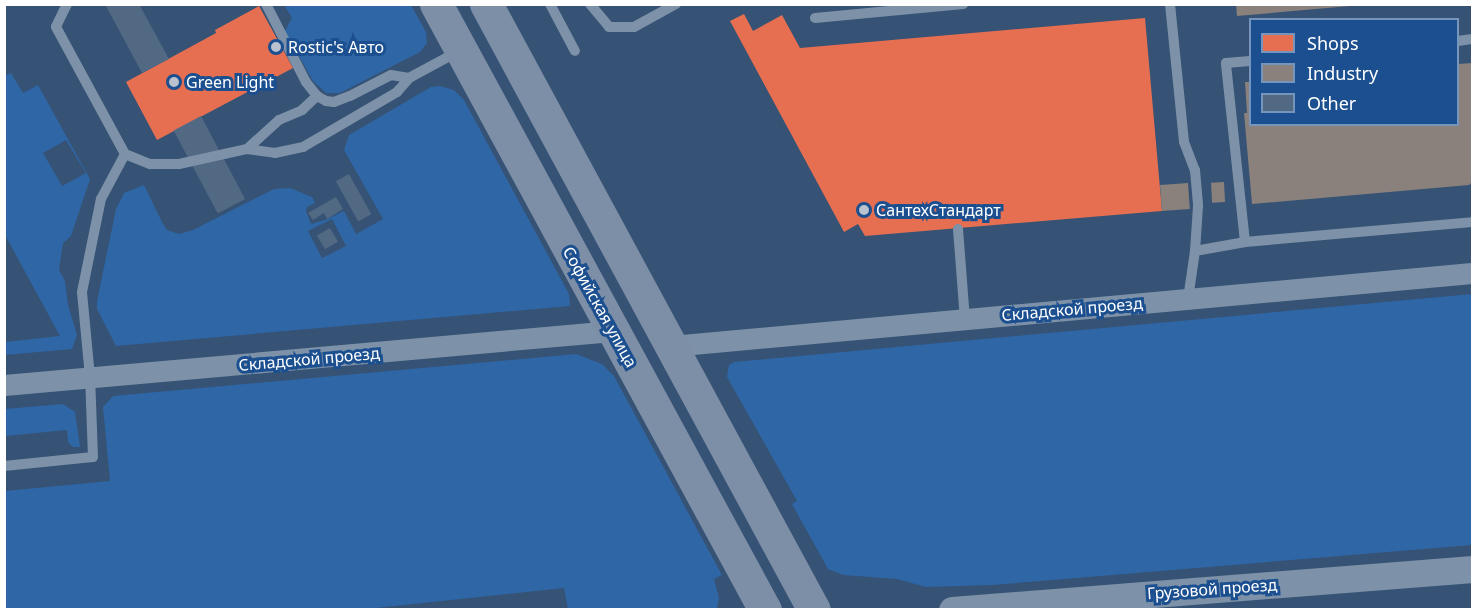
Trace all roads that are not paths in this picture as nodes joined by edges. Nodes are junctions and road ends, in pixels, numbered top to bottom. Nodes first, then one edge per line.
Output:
1 (67, 4) edge
2 (267, 4) edge
3 (436, 4) edge
4 (486, 4) edge
5 (550, 4) edge
6 (590, 4) edge
7 (676, 4) edge
8 (963, 4) edge
9 (1170, 4) edge
10 (896, 8) edge
11 (815, 18) dead end
12 (460, 50) junction
13 (575, 51) dead end
14 (1249, 61) edge
15 (409, 78) junction
16 (317, 96) junction
17 (247, 149) junction
18 (125, 154) junction
19 (1473, 222) edge
20 (958, 229) dead end
21 (1245, 242) junction
22 (1195, 251) junction
23 (1473, 273) edge
24 (1188, 299) junction
25 (965, 319) junction
26 (613, 331) junction
27 (671, 346) junction
28 (90, 377) junction
29 (4, 385) edge
30 (4, 466) edge
31 (1473, 569) edge
32 (765, 609) edge
33 (814, 609) edge
34 (952, 609) edge

1 - 18 lane
2 - 16 lane
3 - 12 main road, Софийская улица
4 - 27 main road
5 - 13 lane
6 - 7 lane
8 - 10 lane
9 - 22 lane
10 - 11 lane
12 - 15 lane
12 - 26 main road, Софийская улица
14 - 21 lane
15 - 16 lane
15 - 17 lane
16 - 17 lane
17 - 18 lane
18 - 28 lane
19 - 21 lane
20 - 25 lane
21 - 22 lane
22 - 24 lane
23 - 24 street, Складской проезд
24 - 25 street, Складской проезд
25 - 27 street, Складской проезд
26 - 28 street, Складской проезд
26 - 32 main road, Софийская улица
27 - 33 main road
28 - 29 street, Складской проезд
28 - 30 lane
31 - 34 street, Грузовой проезд

